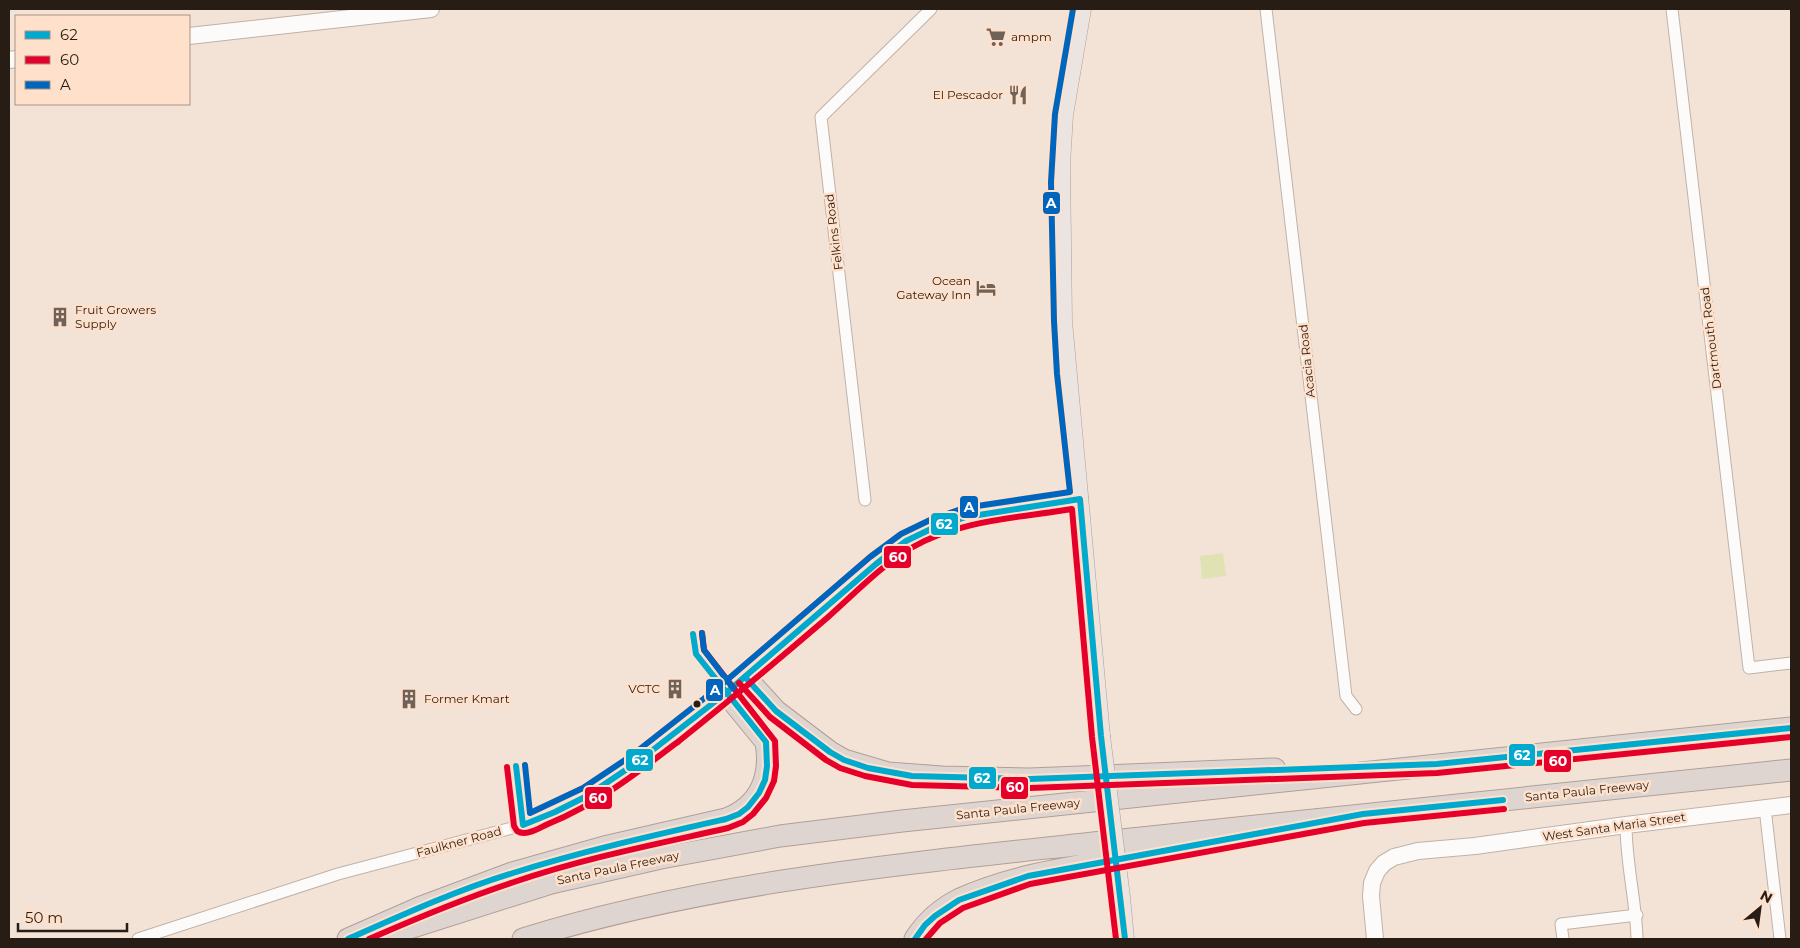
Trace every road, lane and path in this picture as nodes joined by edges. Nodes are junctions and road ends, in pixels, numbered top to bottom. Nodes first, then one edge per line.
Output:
1 (431, 9) edge
2 (931, 9) edge
3 (1082, 9) edge
4 (1266, 9) edge
5 (1672, 9) edge
6 (190, 36) edge
7 (1080, 499) junction
8 (866, 500) dead end
9 (1791, 664) edge
10 (745, 676) junction
11 (726, 693) junction
12 (1356, 709) dead end
13 (1791, 728) edge
14 (1437, 764) junction
15 (1791, 770) edge
16 (1791, 805) edge
17 (1765, 808) junction
18 (1363, 814) junction
19 (1626, 824) junction
20 (1637, 915) junction
21 (138, 939) edge
22 (348, 939) edge
23 (375, 939) edge
24 (523, 939) edge
25 (915, 939) edge
26 (1125, 939) edge
27 (1375, 939) edge
28 (1563, 939) edge
29 (1637, 939) edge
30 (1780, 939) edge

1 - 6 main road
2 - 8 street, Felkins Road
3 - 7 main road
4 - 12 street, Acacia Road
5 - 9 street, Dartmouth Road
7 - 10 main road, Faulkner Road
7 - 26 main road, bridge
10 - 11 main road, Faulkner Road
10 - 14 highway
11 - 21 street, Faulkner Road
11 - 22 highway
13 - 14 highway, Santa Paula Freeway
14 - 23 highway, Santa Paula Freeway
15 - 18 highway, Santa Paula Freeway
16 - 17 main road, West Santa Maria Street
17 - 19 main road, West Santa Maria Street
17 - 30 street
18 - 24 highway, Santa Paula Freeway
18 - 25 highway
19 - 20 street
19 - 27 main road, West Santa Maria Street
20 - 28 street
20 - 29 street

